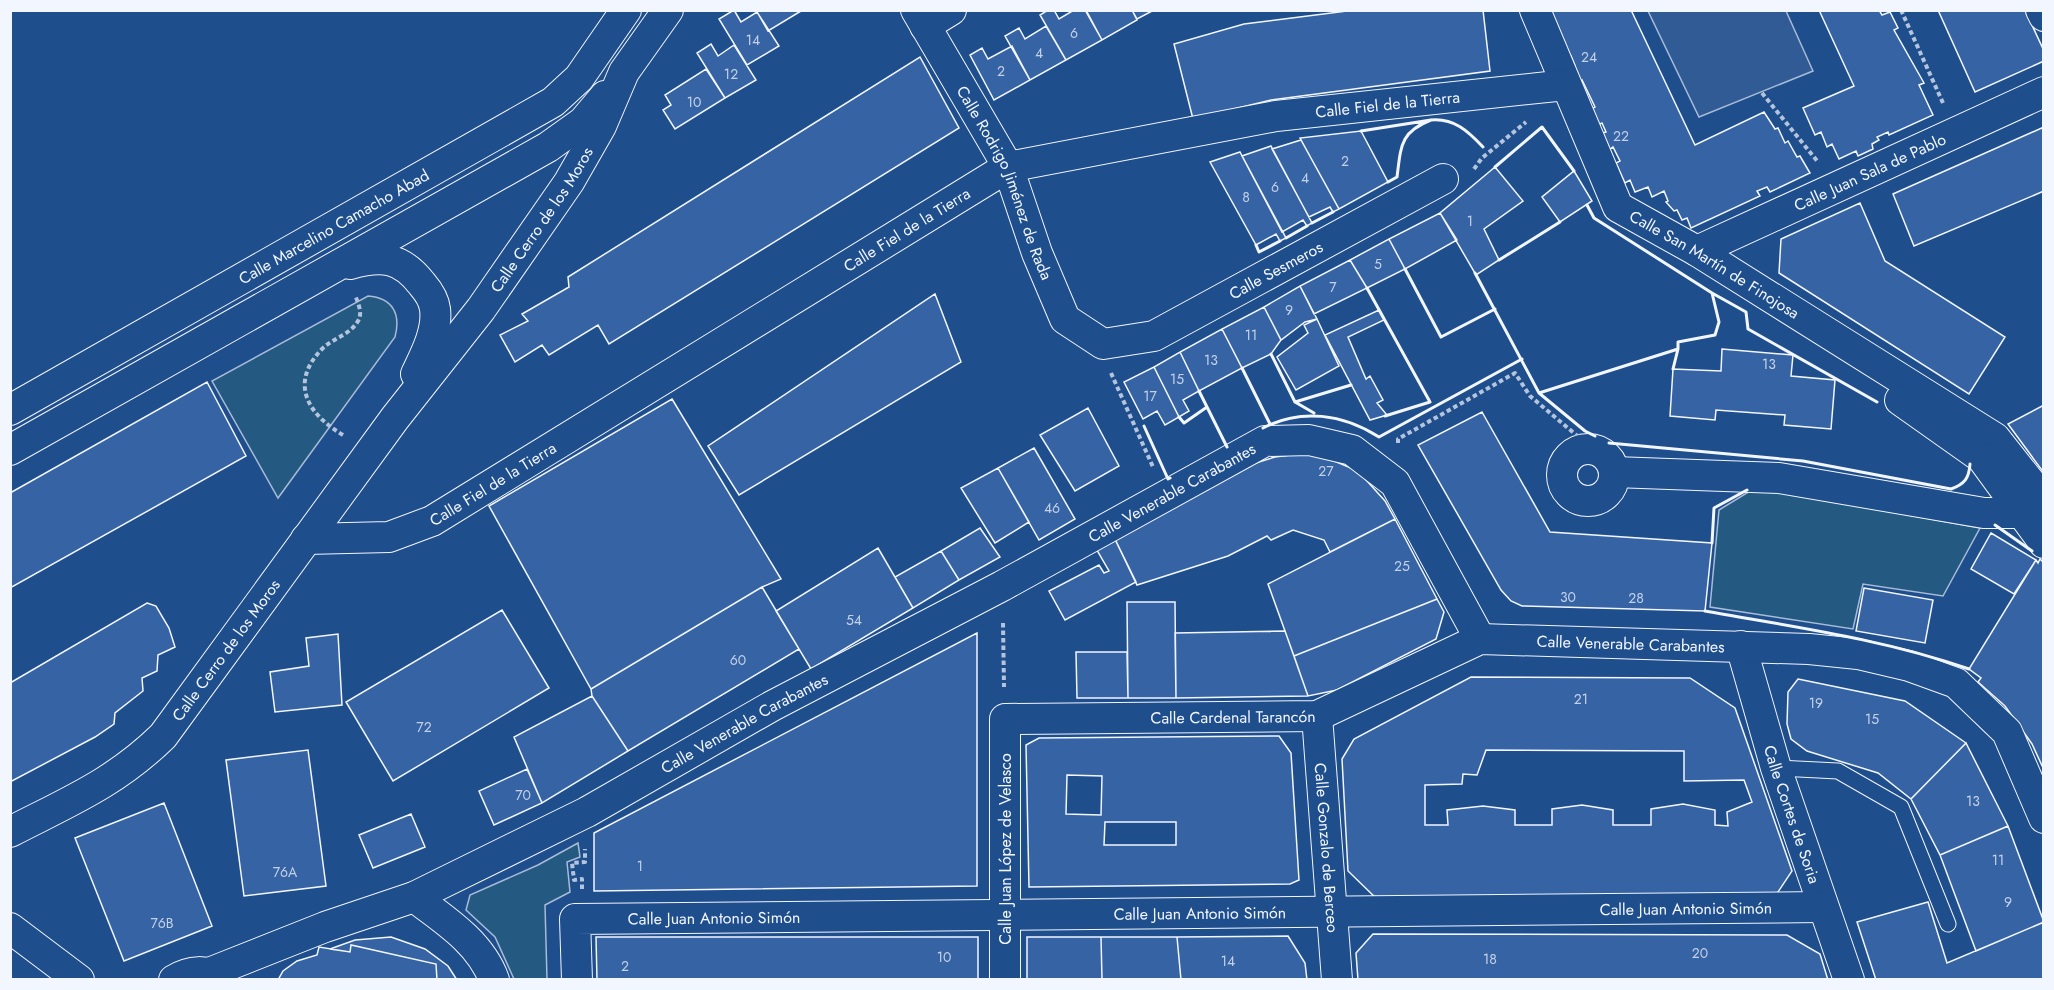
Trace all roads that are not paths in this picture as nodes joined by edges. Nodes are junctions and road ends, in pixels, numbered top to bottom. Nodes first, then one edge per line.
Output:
1 (626, 10) edge
2 (668, 10) edge
3 (951, 10) edge
4 (1535, 10) edge
5 (2041, 10) edge
6 (2043, 16) edge
7 (921, 18) edge
8 (624, 72) junction
9 (1566, 85) junction
10 (2043, 92) edge
11 (1008, 167) junction
12 (1443, 179) dead end
13 (1697, 251) junction
14 (331, 269) junction
15 (1103, 344) joint
16 (10, 410) edge
17 (395, 418) junction
18 (10, 450) edge
19 (1614, 472) junction
20 (2033, 507) edge
21 (306, 539) junction
22 (2043, 543) edge
23 (1480, 639) junction
24 (1741, 646) junction
25 (1317, 716) junction
26 (1005, 719) joint
27 (1776, 768) junction
28 (2043, 818) edge
29 (10, 832) edge
30 (414, 897) junction
31 (1822, 908) junction
32 (1332, 912) junction
33 (1005, 915) junction
34 (1948, 924) dead end
35 (10, 928) edge
36 (284, 945) junction
37 (216, 976) edge
38 (79, 980) edge
39 (174, 980) edge
40 (256, 980) edge
41 (494, 980) edge
42 (577, 980) edge
43 (1005, 980) edge
44 (1337, 980) edge
45 (1848, 980) edge

1 - 16 street, Calle Marcelino Camacho Abad
2 - 8 street, Calle Cerro de los Moros
3 - 7 street
4 - 9 street, Calle San Martín de Finojosa
5 - 6 street
7 - 11 street, Calle Rodrigo Jiménez de Rada
8 - 14 street, Calle Marcelino Camacho Abad
8 - 17 street, Calle Cerro de los Moros
9 - 11 street, Calle Fiel de la Tierra
9 - 13 street, Calle San Martín de Finojosa
10 - 13 street, Calle Juan Sala de Pablo
11 - 15 street, Calle Rodrigo Jiménez de Rada
11 - 21 street, Calle Fiel de la Tierra
12 - 15 street, Calle Sesmeros
13 - 20 street, Calle San Martín de Finojosa
14 - 17 street, Calle Cerro de los Moros
14 - 18 street, Calle Marcelino Camacho Abad
17 - 21 street, Calle Cerro de los Moros
19 - 19 street
19 - 20 street
20 - 22 street, Calle San Martín de Finojosa
21 - 29 street, Calle Cerro de los Moros
23 - 24 street, Calle Venerable Carabantes
23 - 25 street, Calle Cardenal Tarancón
23 - 30 street, Calle Venerable Carabantes
24 - 27 street, Calle Cortes de Soria
24 - 28 street, Calle Venerable Carabantes
25 - 26 street, Calle Cardenal Tarancón
25 - 32 street, Calle Gonzalo de Berceo
26 - 33 street, Calle Juan López de Velasco
27 - 31 street, Calle Cortes de Soria
27 - 34 lane
30 - 36 street, Calle Venerable Carabantes
30 - 41 street
31 - 32 street, Calle Juan Antonio Simón
31 - 45 street, Calle Cortes de Soria
32 - 33 street, Calle Juan Antonio Simón
32 - 44 street, Calle Gonzalo de Berceo
33 - 42 street, Calle Juan Antonio Simón
33 - 43 street, Calle Juan López de Velasco
35 - 38 street
36 - 37 street, Calle Venerable Carabantes
36 - 40 street, Calle Venerable Carabantes
37 - 39 street, Calle Venerable Carabantes

